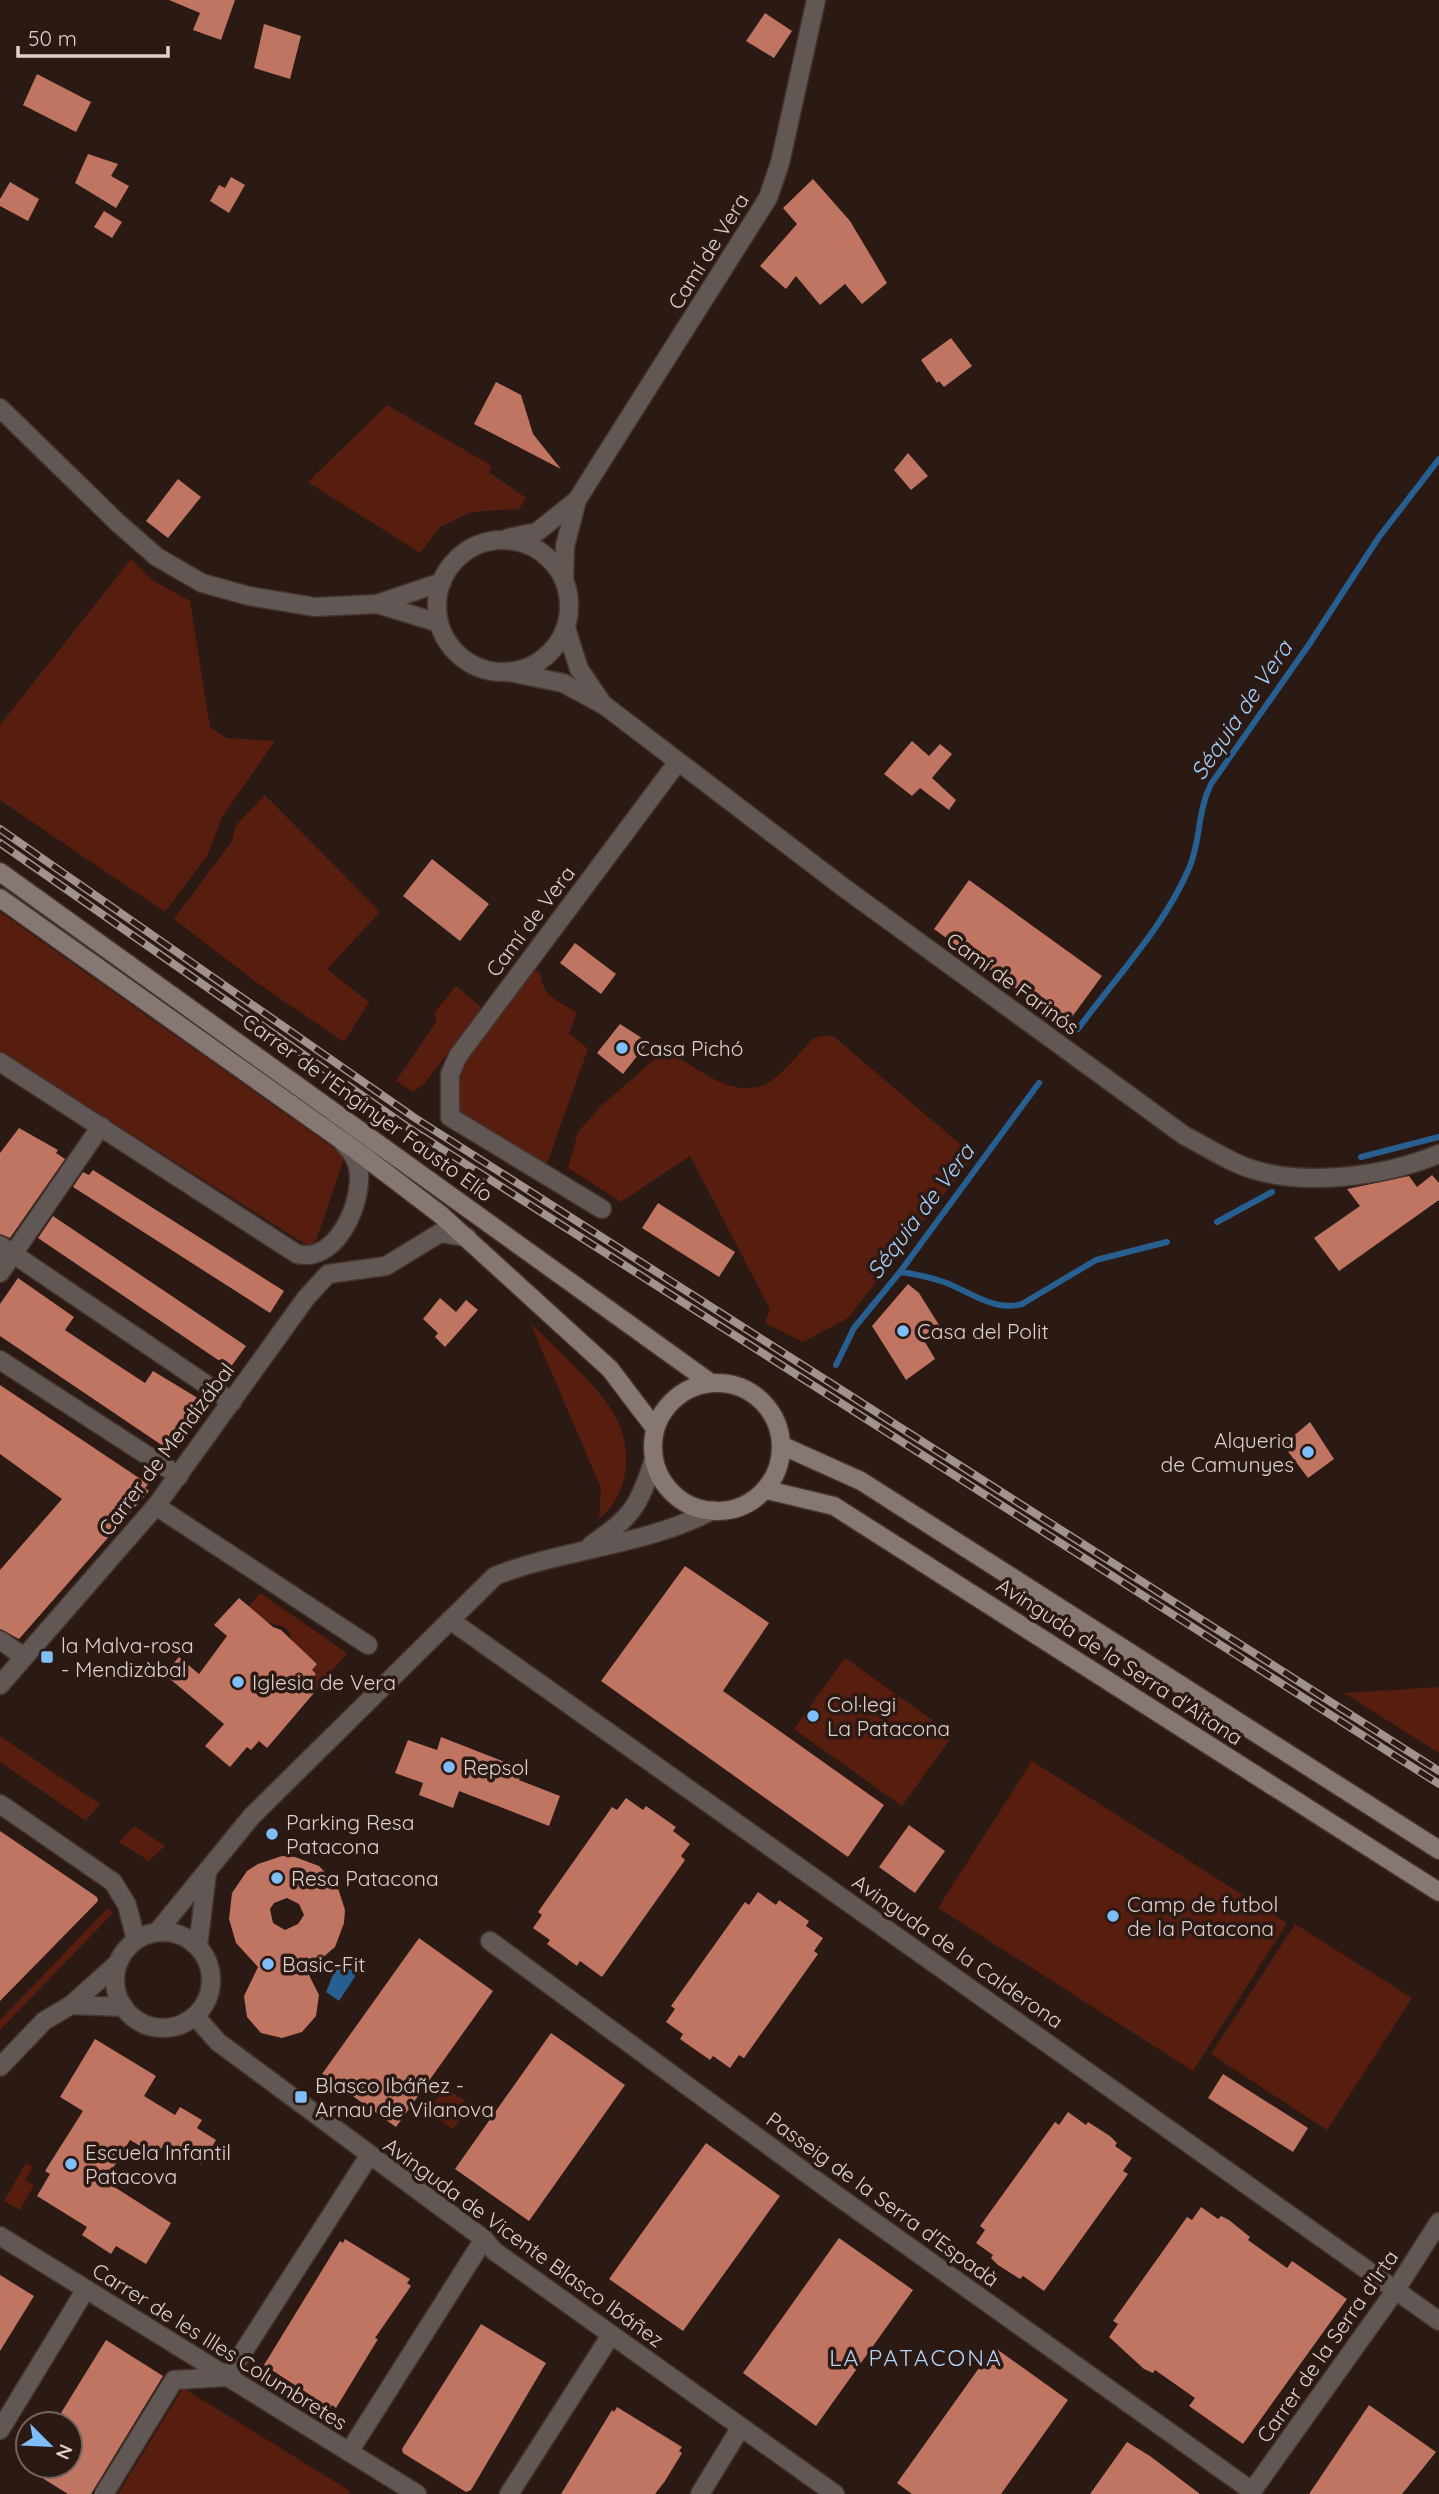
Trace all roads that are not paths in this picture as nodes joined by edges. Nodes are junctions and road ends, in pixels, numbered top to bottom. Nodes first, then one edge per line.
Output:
1 (816, 0) edge
2 (0, 408) edge
3 (577, 500) junction
4 (496, 541) junction
5 (564, 580) junction
6 (442, 582) junction
7 (377, 604) junction
8 (439, 623) junction
9 (566, 628) junction
10 (509, 672) junction
11 (604, 705) junction
12 (677, 763) junction
13 (0, 872) edge
14 (0, 898) edge
15 (0, 1062) edge
16 (101, 1126) junction
17 (336, 1136) junction
18 (1439, 1154) edge
19 (602, 1209) dead end
20 (467, 1237) junction
21 (6, 1250) edge
22 (297, 1254) junction
23 (0, 1273) edge
24 (306, 1298) junction
25 (0, 1360) edge
26 (708, 1381) junction
27 (232, 1402) junction
28 (654, 1427) junction
29 (783, 1446) junction
30 (653, 1462) junction
31 (179, 1476) junction
32 (767, 1490) junction
33 (156, 1506) junction
34 (713, 1510) junction
35 (580, 1553) junction
36 (450, 1620) junction
37 (0, 1640) edge
38 (368, 1645) dead end
39 (24, 1657) junction
40 (0, 1685) edge
41 (0, 1804) edge
42 (1439, 1850) edge
43 (208, 1868) junction
44 (1439, 1892) edge
45 (158, 1931) junction
46 (136, 1940) junction
47 (490, 1941) dead end
48 (198, 1946) junction
49 (119, 1962) junction
50 (71, 2005) junction
51 (124, 2007) junction
52 (195, 2016) junction
53 (0, 2067) edge
54 (369, 2155) junction
55 (1439, 2222) edge
56 (0, 2236) edge
57 (484, 2239) junction
58 (86, 2289) junction
59 (1395, 2291) junction
60 (1439, 2321) edge
61 (611, 2335) junction
62 (227, 2377) junction
63 (741, 2427) junction
64 (0, 2430) edge
65 (349, 2452) junction
66 (1251, 2493) edge
67 (104, 2494) edge
68 (417, 2494) edge
69 (509, 2494) edge
70 (700, 2494) edge
71 (835, 2494) edge

1 - 3 street, Camí de Vera
2 - 7 street
3 - 4 street, Camí de Vera
3 - 5 street, Camí de Vera
4 - 5 street
4 - 6 street
5 - 9 street
6 - 7 street
6 - 8 street
7 - 8 street
8 - 10 street
9 - 10 street
9 - 11 street, Camí de Farinós
10 - 11 street, Camí de Farinós
11 - 12 street, Camí de Farinós
12 - 18 street, Camí de Farinós
12 - 19 street, Camí de Vera
13 - 26 main road, Carrer de l'Enginyer Fausto Elío
14 - 17 main road, Carrer de l'Enginyer Fausto Elío
15 - 16 street
16 - 21 street
16 - 22 street
17 - 20 main road, Carrer de l'Enginyer Fausto Elío
17 - 22 street, Carrer de l'Enginyer Fausto Elío
20 - 24 street, Carrer de Mendizábal
20 - 28 main road, Carrer de l'Enginyer Fausto Elío
21 - 23 street
21 - 27 street
22 - 24 street
24 - 27 street, Carrer de Mendizábal
25 - 31 street
26 - 28 main road
26 - 29 main road
27 - 31 street, Carrer de Mendizábal
28 - 30 main road
29 - 32 main road
29 - 42 main road, Avinguda de la Serra d'Aitana
30 - 34 main road
30 - 35 street
31 - 33 street, Carrer de Mendizábal
32 - 34 main road
32 - 44 main road, Avinguda de la Serra d'Aitana
33 - 38 street
33 - 39 street, Carrer de Mendizábal
34 - 35 street
35 - 36 street
36 - 43 street
36 - 59 street, Avinguda de la Calderona
37 - 39 street
39 - 40 street, Carrer de Mendizábal
41 - 46 street
43 - 45 street
43 - 48 street
45 - 46 street
45 - 48 street
46 - 49 street
47 - 66 street, Passeig de la Serra d'Espadà
48 - 52 street
49 - 50 street
49 - 51 street
50 - 51 street
50 - 53 street
51 - 52 street
52 - 54 street, Avinguda de Vicente Blasco Ibáñez
54 - 57 street, Avinguda de Vicente Blasco Ibáñez
54 - 62 street
55 - 59 street, Carrer de la Serra d'Irta
56 - 58 street, Carrer de les Illes Columbretes
57 - 61 street, Avinguda de Vicente Blasco Ibáñez
57 - 65 street
58 - 62 street, Carrer de les Illes Columbretes
58 - 64 street
59 - 60 street, Avinguda de la Calderona
59 - 66 street, Carrer de la Serra d'Irta
61 - 63 street, Avinguda de Vicente Blasco Ibáñez
61 - 69 street
62 - 65 street, Carrer de les Illes Columbretes
62 - 67 street
63 - 70 street
63 - 71 street, Avinguda de Vicente Blasco Ibáñez
65 - 68 street, Carrer de les Illes Columbretes

